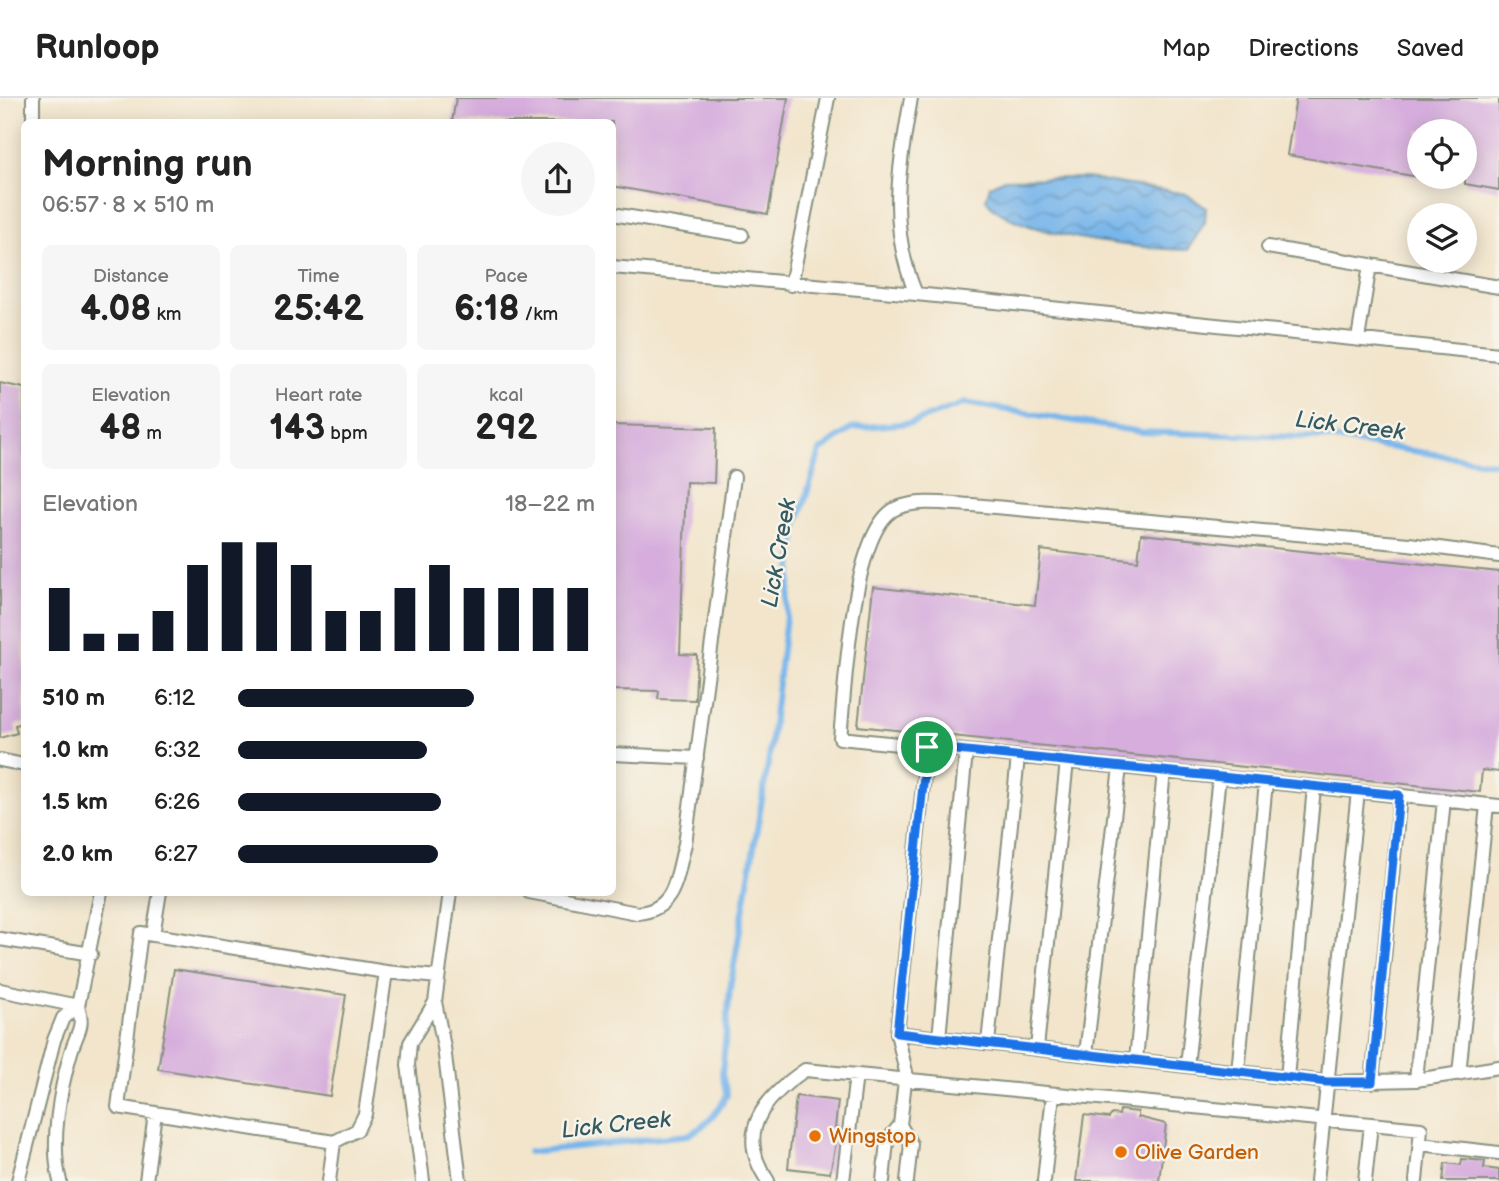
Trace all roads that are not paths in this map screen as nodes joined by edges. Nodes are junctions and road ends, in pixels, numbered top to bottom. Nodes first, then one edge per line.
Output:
1 (33, 98) edge
2 (828, 98) edge
3 (911, 98) edge
4 (33, 119) edge
5 (616, 215) edge
6 (742, 235) dead end
7 (1268, 247) dead end
8 (1370, 265) junction
9 (616, 267) edge
10 (791, 285) junction
11 (1499, 287) edge
12 (916, 294) junction
13 (1358, 339) junction
14 (1499, 354) edge
15 (734, 477) dead end
16 (1499, 555) edge
17 (927, 747) junction
18 (967, 751) junction
19 (616, 754) edge
20 (1018, 757) junction
21 (697, 758) junction
22 (0, 760) edge
23 (1067, 761) junction
24 (21, 764) edge
25 (1120, 767) junction
26 (1164, 771) junction
27 (1219, 777) junction
28 (1266, 782) junction
29 (1314, 786) junction
30 (1358, 791) junction
31 (1399, 795) junction
32 (1444, 800) junction
33 (1493, 805) edge
34 (100, 896) edge
35 (159, 896) edge
36 (449, 896) edge
37 (550, 896) edge
38 (153, 935) junction
39 (0, 939) edge
40 (91, 954) junction
41 (386, 972) junction
42 (438, 977) junction
43 (0, 990) edge
44 (435, 1002) junction
45 (78, 1006) junction
46 (897, 1033) junction
47 (939, 1038) junction
48 (988, 1043) junction
49 (1037, 1048) junction
50 (1086, 1054) junction
51 (1136, 1060) junction
52 (1186, 1066) junction
53 (1499, 1067) edge
54 (1238, 1072) junction
55 (1459, 1074) junction
56 (856, 1075) junction
57 (1287, 1078) junction
58 (1416, 1080) junction
59 (905, 1081) junction
60 (1327, 1082) junction
61 (1372, 1082) junction
62 (1053, 1094) junction
63 (155, 1113) junction
64 (1324, 1119) junction
65 (1371, 1124) junction
66 (900, 1125) junction
67 (334, 1142) junction
68 (1419, 1144) junction
69 (1499, 1153) edge
70 (18, 1181) edge
71 (60, 1181) edge
72 (146, 1181) edge
73 (329, 1181) edge
74 (424, 1181) edge
75 (460, 1181) edge
76 (768, 1181) edge
77 (843, 1181) edge
78 (883, 1181) edge
79 (907, 1181) edge
80 (1044, 1181) edge
81 (1317, 1181) edge
82 (1365, 1181) edge
83 (1416, 1181) edge

1 - 4 lane
2 - 10 lane
3 - 12 lane
5 - 6 lane
7 - 8 lane
8 - 11 lane
8 - 13 lane
9 - 10 lane
10 - 12 lane
12 - 13 lane
13 - 14 lane
15 - 21 lane
16 - 17 lane
17 - 18 lane
17 - 46 lane
18 - 20 lane
18 - 47 lane
19 - 21 lane
20 - 23 lane
20 - 48 lane
21 - 37 lane
22 - 24 lane
23 - 25 lane
23 - 49 lane
25 - 26 lane
25 - 50 lane
26 - 27 lane
26 - 51 lane
27 - 28 lane
27 - 52 lane
28 - 29 lane
28 - 54 lane
29 - 30 lane
29 - 57 lane
30 - 31 lane
30 - 60 lane
31 - 32 lane
31 - 61 lane
32 - 33 lane
32 - 58 lane
33 - 55 lane
34 - 40 lane
35 - 38 lane
36 - 42 lane
38 - 41 lane
38 - 63 lane
39 - 40 lane
40 - 45 lane
41 - 42 lane
41 - 67 lane
42 - 44 lane
43 - 45 lane
44 - 74 lane
44 - 75 lane
45 - 70 lane
45 - 71 lane
46 - 47 lane
46 - 59 lane
47 - 48 lane
48 - 49 lane
49 - 50 lane
50 - 51 lane
51 - 52 lane
52 - 54 lane
53 - 55 lane
54 - 57 lane
55 - 58 lane
56 - 59 lane
56 - 76 lane
56 - 77 lane
57 - 60 lane
58 - 61 lane
59 - 62 lane
59 - 66 lane
60 - 61 lane
60 - 64 lane
62 - 64 lane
62 - 80 lane
63 - 67 lane
63 - 72 lane
64 - 65 lane
64 - 81 lane
65 - 68 lane
65 - 82 lane
66 - 78 lane
66 - 79 lane
67 - 73 lane
68 - 69 lane
68 - 83 lane

